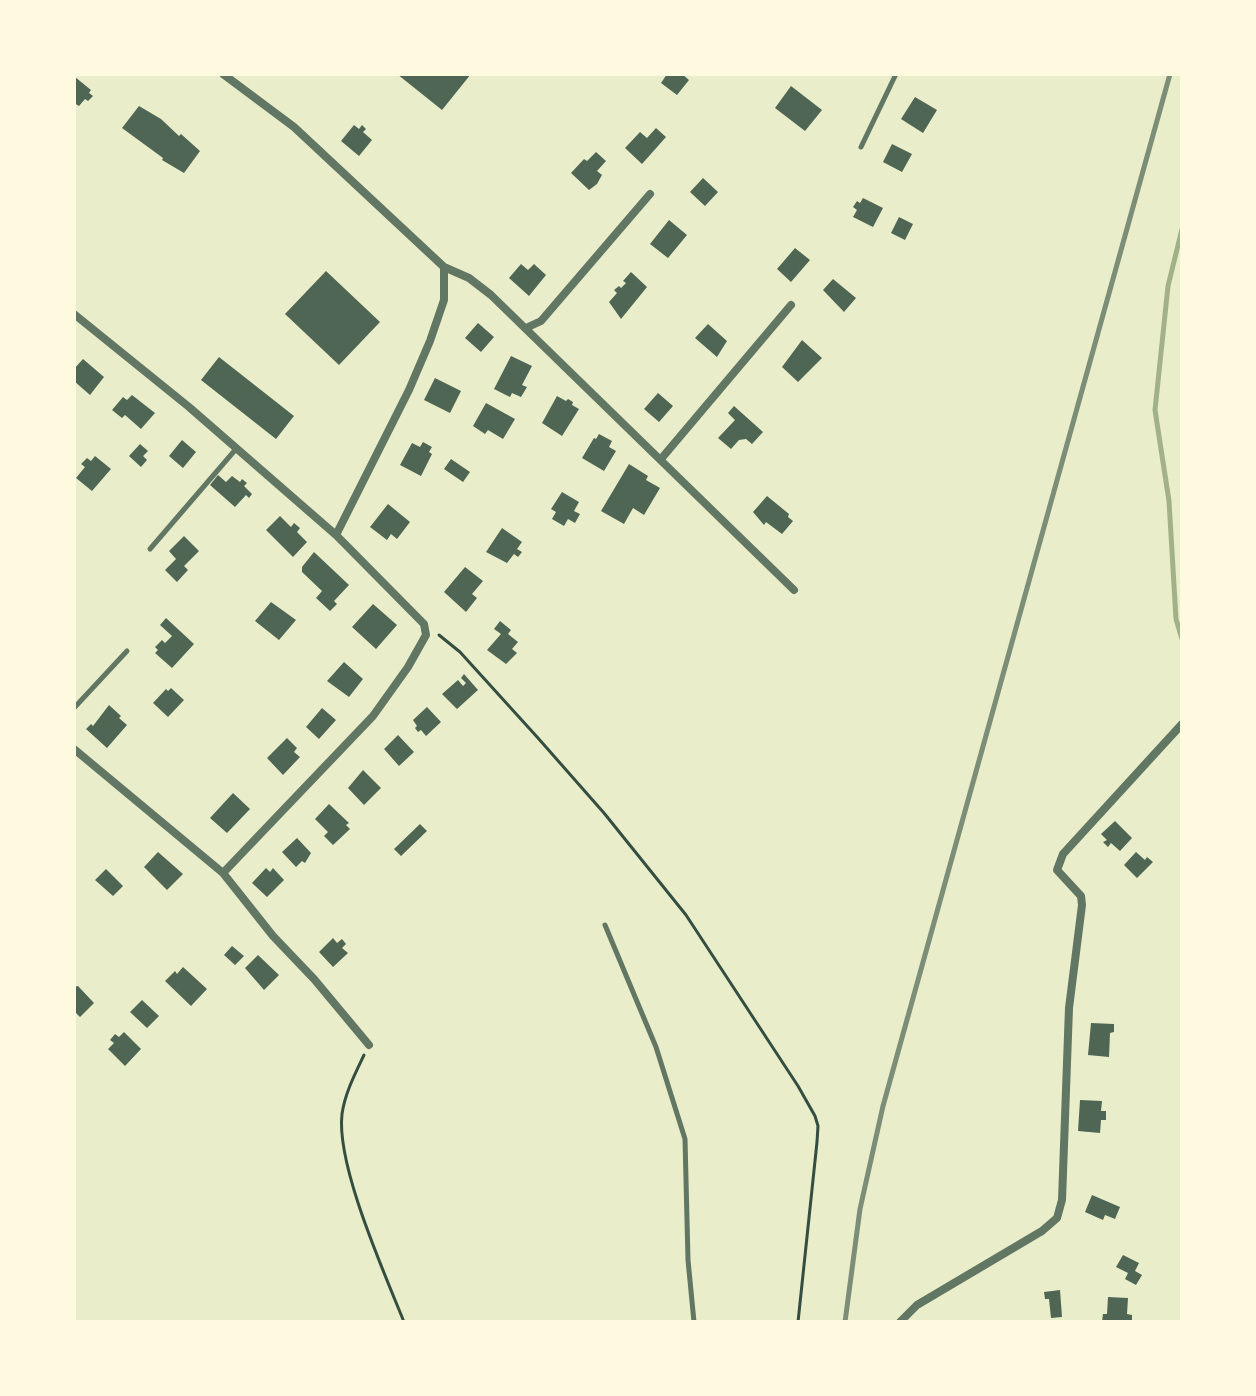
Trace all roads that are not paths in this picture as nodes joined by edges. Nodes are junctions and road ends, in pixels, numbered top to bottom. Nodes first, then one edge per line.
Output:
1 (223, 74) edge
2 (896, 74) edge
3 (861, 147) dead end
4 (650, 194) dead end
5 (444, 267) junction
6 (791, 305) dead end
7 (74, 314) edge
8 (526, 328) junction
9 (236, 448) junction
10 (661, 459) junction
11 (336, 535) junction
12 (150, 549) dead end
13 (794, 590) dead end
14 (127, 651) dead end
15 (74, 708) edge
16 (1182, 724) edge
17 (74, 749) edge
18 (223, 873) junction
19 (605, 925) dead end
20 (369, 1045) road end
21 (694, 1322) edge
22 (900, 1322) edge

1 - 5 street
2 - 3 lane
4 - 8 street
5 - 8 street
5 - 11 street
6 - 10 street
7 - 9 street
8 - 10 street
9 - 11 street
9 - 12 lane
10 - 13 street
11 - 18 street
14 - 15 lane
16 - 22 street
17 - 18 street
18 - 20 street
19 - 21 lane

